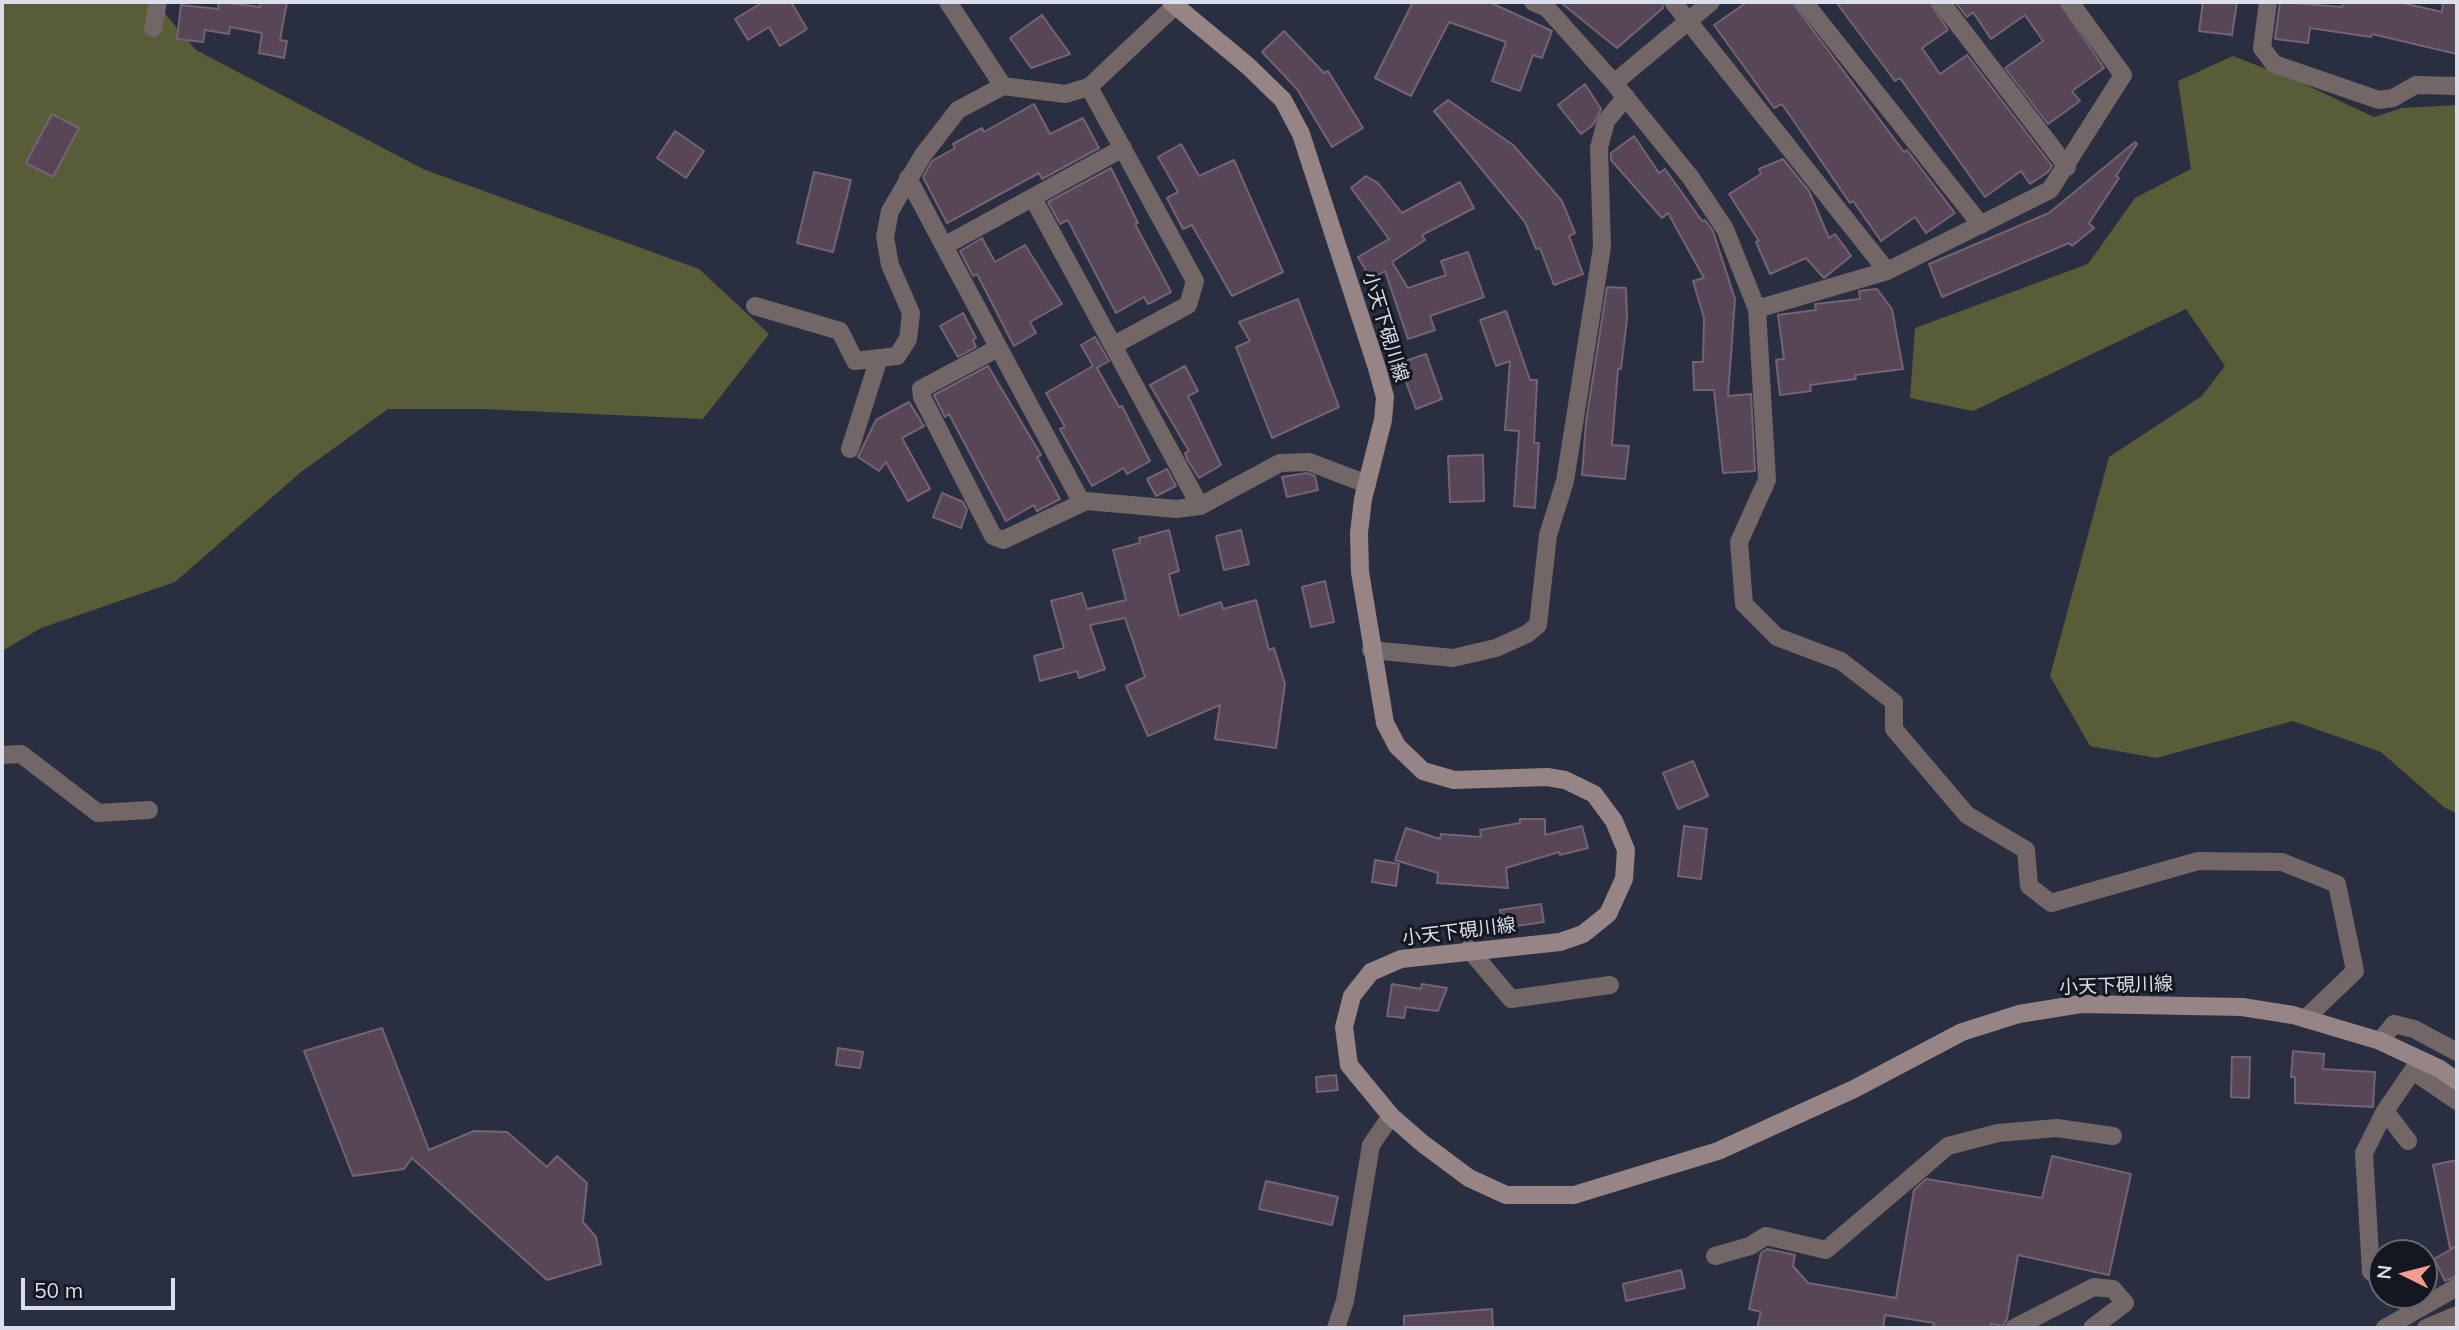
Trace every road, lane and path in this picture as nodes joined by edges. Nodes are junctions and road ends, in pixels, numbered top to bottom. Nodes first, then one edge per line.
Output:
1 (158, 2) edge
2 (948, 2) edge
3 (1533, 2) edge
4 (1673, 2) edge
5 (1711, 2) edge
6 (1804, 2) edge
7 (1941, 2) edge
8 (2070, 2) edge
9 (2268, 2) edge
10 (1175, 3) edge
11 (1688, 21) junction
12 (152, 28) dead end
13 (1003, 86) junction
14 (2457, 86) edge
15 (1089, 87) junction
16 (1620, 90) junction
17 (1123, 148) junction
18 (2067, 167) junction
19 (908, 178) junction
20 (1033, 198) junction
21 (1981, 225) junction
22 (944, 246) junction
23 (1887, 271) junction
24 (755, 306) dead end
25 (1757, 309) junction
26 (1114, 345) junction
27 (998, 348) junction
28 (879, 358) junction
29 (850, 449) dead end
30 (1367, 484) junction
31 (1082, 503) junction
32 (1200, 506) junction
33 (1371, 650) junction
34 (2, 755) edge
35 (149, 810) dead end
36 (1469, 949) junction
37 (1610, 985) dead end
38 (2305, 1019) junction
39 (2380, 1041) junction
40 (2457, 1052) edge
41 (2416, 1065) junction
42 (2457, 1081) edge
43 (2457, 1101) edge
44 (2385, 1111) junction
45 (1391, 1116) junction
46 (2113, 1136) dead end
47 (2408, 1141) dead end
48 (2369, 1239) edge
49 (1715, 1256) dead end
50 (2457, 1287) edge
51 (2457, 1315) edge
52 (1336, 1328) edge
53 (2014, 1328) edge
54 (2092, 1328) edge
55 (2385, 1328) edge
56 (2426, 1328) edge

1 - 12 street
2 - 13 street
3 - 16 street
4 - 11 street
5 - 11 street
6 - 21 street
7 - 18 street
8 - 18 street
9 - 14 street
10 - 15 street
10 - 30 main road, 小天下硯川線
11 - 16 street
11 - 23 street
13 - 15 street
13 - 19 street
15 - 17 street
16 - 25 street
16 - 33 street
17 - 20 street
17 - 26 street
18 - 21 street
19 - 22 street
19 - 28 street
20 - 22 street
20 - 26 street
21 - 23 street
22 - 27 street
23 - 25 street
24 - 28 street
25 - 38 street
26 - 32 street
27 - 31 street
27 - 31 street
28 - 29 street
30 - 32 street
30 - 33 main road, 小天下硯川線
31 - 32 street
33 - 36 main road, 小天下硯川線
34 - 35 street
36 - 37 street
36 - 45 main road, 小天下硯川線
38 - 39 main road, 小天下硯川線
38 - 45 main road, 小天下硯川線
39 - 40 street
39 - 41 main road, 小天下硯川線
41 - 42 main road, 小天下硯川線
41 - 43 street
41 - 44 street
44 - 47 street
44 - 48 street
45 - 52 street
46 - 49 street
50 - 55 street
51 - 56 street
53 - 54 street

